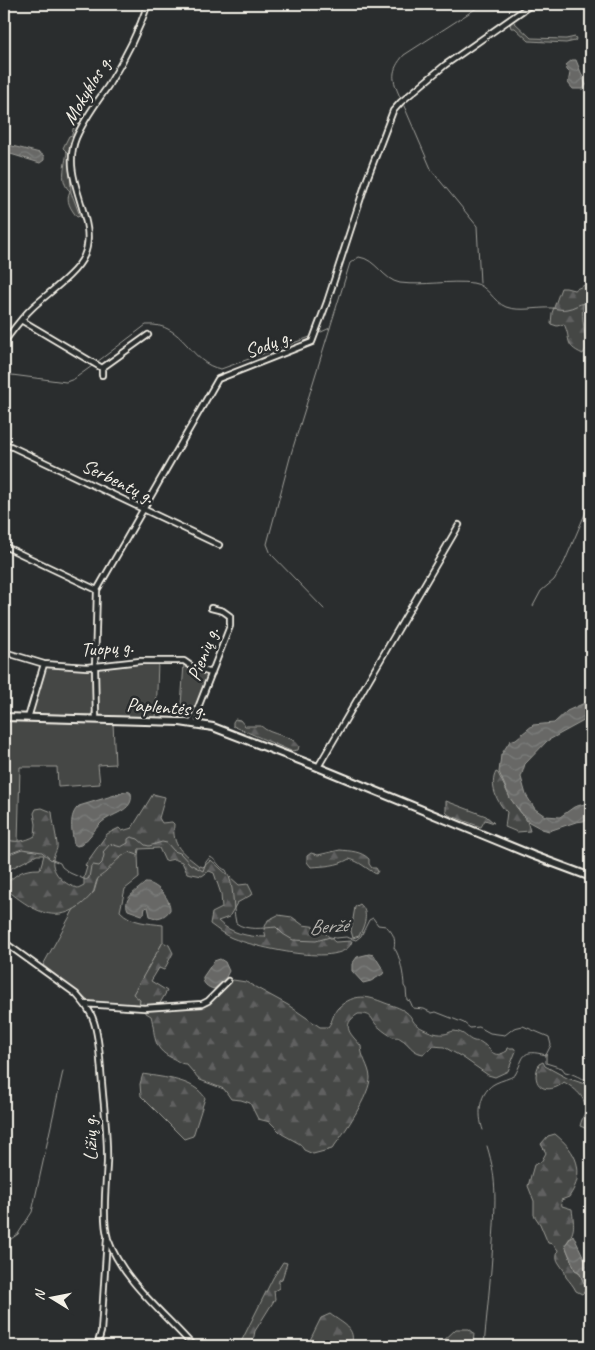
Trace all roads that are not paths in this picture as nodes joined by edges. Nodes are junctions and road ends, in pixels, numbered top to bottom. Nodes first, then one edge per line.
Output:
1 (148, 4) edge
2 (532, 4) edge
3 (20, 320) junction
4 (148, 335) dead end
5 (5, 339) edge
6 (102, 368) junction
7 (102, 375) dead end
8 (4, 443) edge
9 (143, 510) junction
10 (459, 525) dead end
11 (4, 546) edge
12 (219, 546) dead end
13 (97, 590) junction
14 (211, 608) dead end
15 (4, 652) edge
16 (44, 664) junction
17 (94, 666) junction
18 (212, 673) junction
19 (4, 717) edge
20 (28, 718) junction
21 (96, 720) junction
22 (192, 723) junction
23 (318, 767) junction
24 (591, 877) edge
25 (4, 942) edge
26 (228, 981) dead end
27 (85, 1004) junction
28 (107, 1237) junction
29 (97, 1346) edge
30 (192, 1346) edge

1 - 3 street, Mokyklos g.
2 - 9 street, Sodų g.
3 - 5 street, Mokyklos g.
3 - 6 street
4 - 6 street
6 - 7 street
8 - 9 street, Serbentų g.
9 - 12 street, Serbentų g.
9 - 13 street, Sodų g.
10 - 23 street
11 - 13 street
13 - 17 street, Sodų g.
14 - 18 street, Pienių g.
15 - 16 street, Tuopų g.
16 - 17 street, Tuopų g.
16 - 20 street
17 - 18 street, Tuopų g.
17 - 21 street, Sodų g.
18 - 22 street, Pienių g.
19 - 20 main road, Paplentės g.
20 - 21 main road, Paplentės g.
21 - 22 main road, Paplentės g.
22 - 23 main road, Paplentės g.
23 - 24 main road, Paplentės g.
25 - 27 street, Ližių g.
26 - 27 street
27 - 28 street, Ližių g.
28 - 29 street
28 - 30 street, Ližių g.

